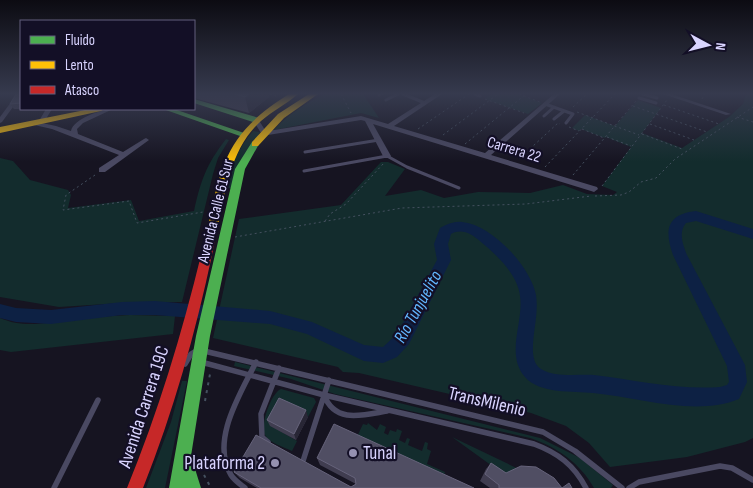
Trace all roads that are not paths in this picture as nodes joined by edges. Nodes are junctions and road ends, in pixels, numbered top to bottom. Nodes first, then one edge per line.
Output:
1 (42, 117) edge
2 (62, 117) edge
3 (93, 117) edge
4 (191, 117) edge
5 (245, 117) edge
6 (261, 117) edge
7 (280, 117) edge
8 (404, 117) edge
9 (530, 117) edge
10 (557, 117) edge
11 (571, 117) edge
12 (367, 119) junction
13 (554, 119) dead end
14 (256, 120) junction
15 (37, 122) junction
16 (566, 123) dead end
17 (390, 126) junction
18 (0, 130) edge
19 (263, 132) junction
20 (75, 134) junction
21 (243, 134) junction
22 (146, 140) dead end
23 (379, 140) junction
24 (305, 152) dead end
25 (124, 155) junction
26 (387, 156) junction
27 (486, 156) junction
28 (102, 170) road end
29 (304, 171) dead end
30 (459, 188) dead end
31 (594, 190) dead end
32 (185, 340) junction
33 (197, 355) junction
34 (256, 362) junction
35 (279, 368) junction
36 (250, 374) junction
37 (274, 380) junction
38 (329, 380) junction
39 (324, 395) junction
40 (98, 400) dead end
41 (391, 411) junction
42 (163, 437) dead end
43 (273, 445) edge
44 (157, 452) dead end
45 (182, 454) junction
46 (295, 457) edge
47 (303, 461) junction
48 (311, 465) edge
49 (753, 480) edge
50 (54, 488) edge
51 (135, 488) edge
52 (142, 488) edge
53 (170, 488) edge
54 (177, 488) edge
55 (193, 488) edge
56 (245, 488) edge
57 (586, 488) edge
58 (622, 488) edge
59 (628, 488) edge

1 - 15 street
2 - 15 main road
3 - 20 street
4 - 21 main road
5 - 14 main road
6 - 14 main road, Avenida Calle 61 Sur
7 - 19 main road, Avenida Calle 61 Sur
8 - 17 street
9 - 27 street
10 - 13 lane
11 - 16 lane
12 - 17 street, Carrera 22
12 - 19 street, Carrera 22
12 - 23 street
14 - 19 street
14 - 21 main road, Avenida Calle 61 Sur
15 - 18 main road
15 - 20 street
17 - 27 street, Carrera 22
19 - 33 main road, Avenida Calle 61 Sur
20 - 25 street
21 - 32 main road, Avenida Calle 61 Sur
22 - 25 street
23 - 24 lane
23 - 26 street
25 - 28 street
26 - 29 lane
26 - 30 lane
27 - 31 street, Carrera 22
32 - 33 lane
32 - 51 main road, Avenida Carrera 19C
33 - 34 lane, TransMilenio
33 - 36 lane, TransMilenio
33 - 42 lane
33 - 45 main road
33 - 53 lane
34 - 35 lane, TransMilenio
34 - 36 lane
35 - 37 lane
35 - 38 lane, TransMilenio
36 - 37 lane, TransMilenio
36 - 56 lane
37 - 39 lane, TransMilenio
37 - 43 lane
38 - 39 lane
38 - 58 lane, TransMilenio
39 - 41 lane, TransMilenio
39 - 41 lane, TransMilenio
39 - 47 lane
40 - 50 lane
41 - 57 lane, TransMilenio
44 - 52 lane
45 - 54 main road
45 - 55 main road
46 - 47 lane
47 - 48 lane
49 - 59 lane

